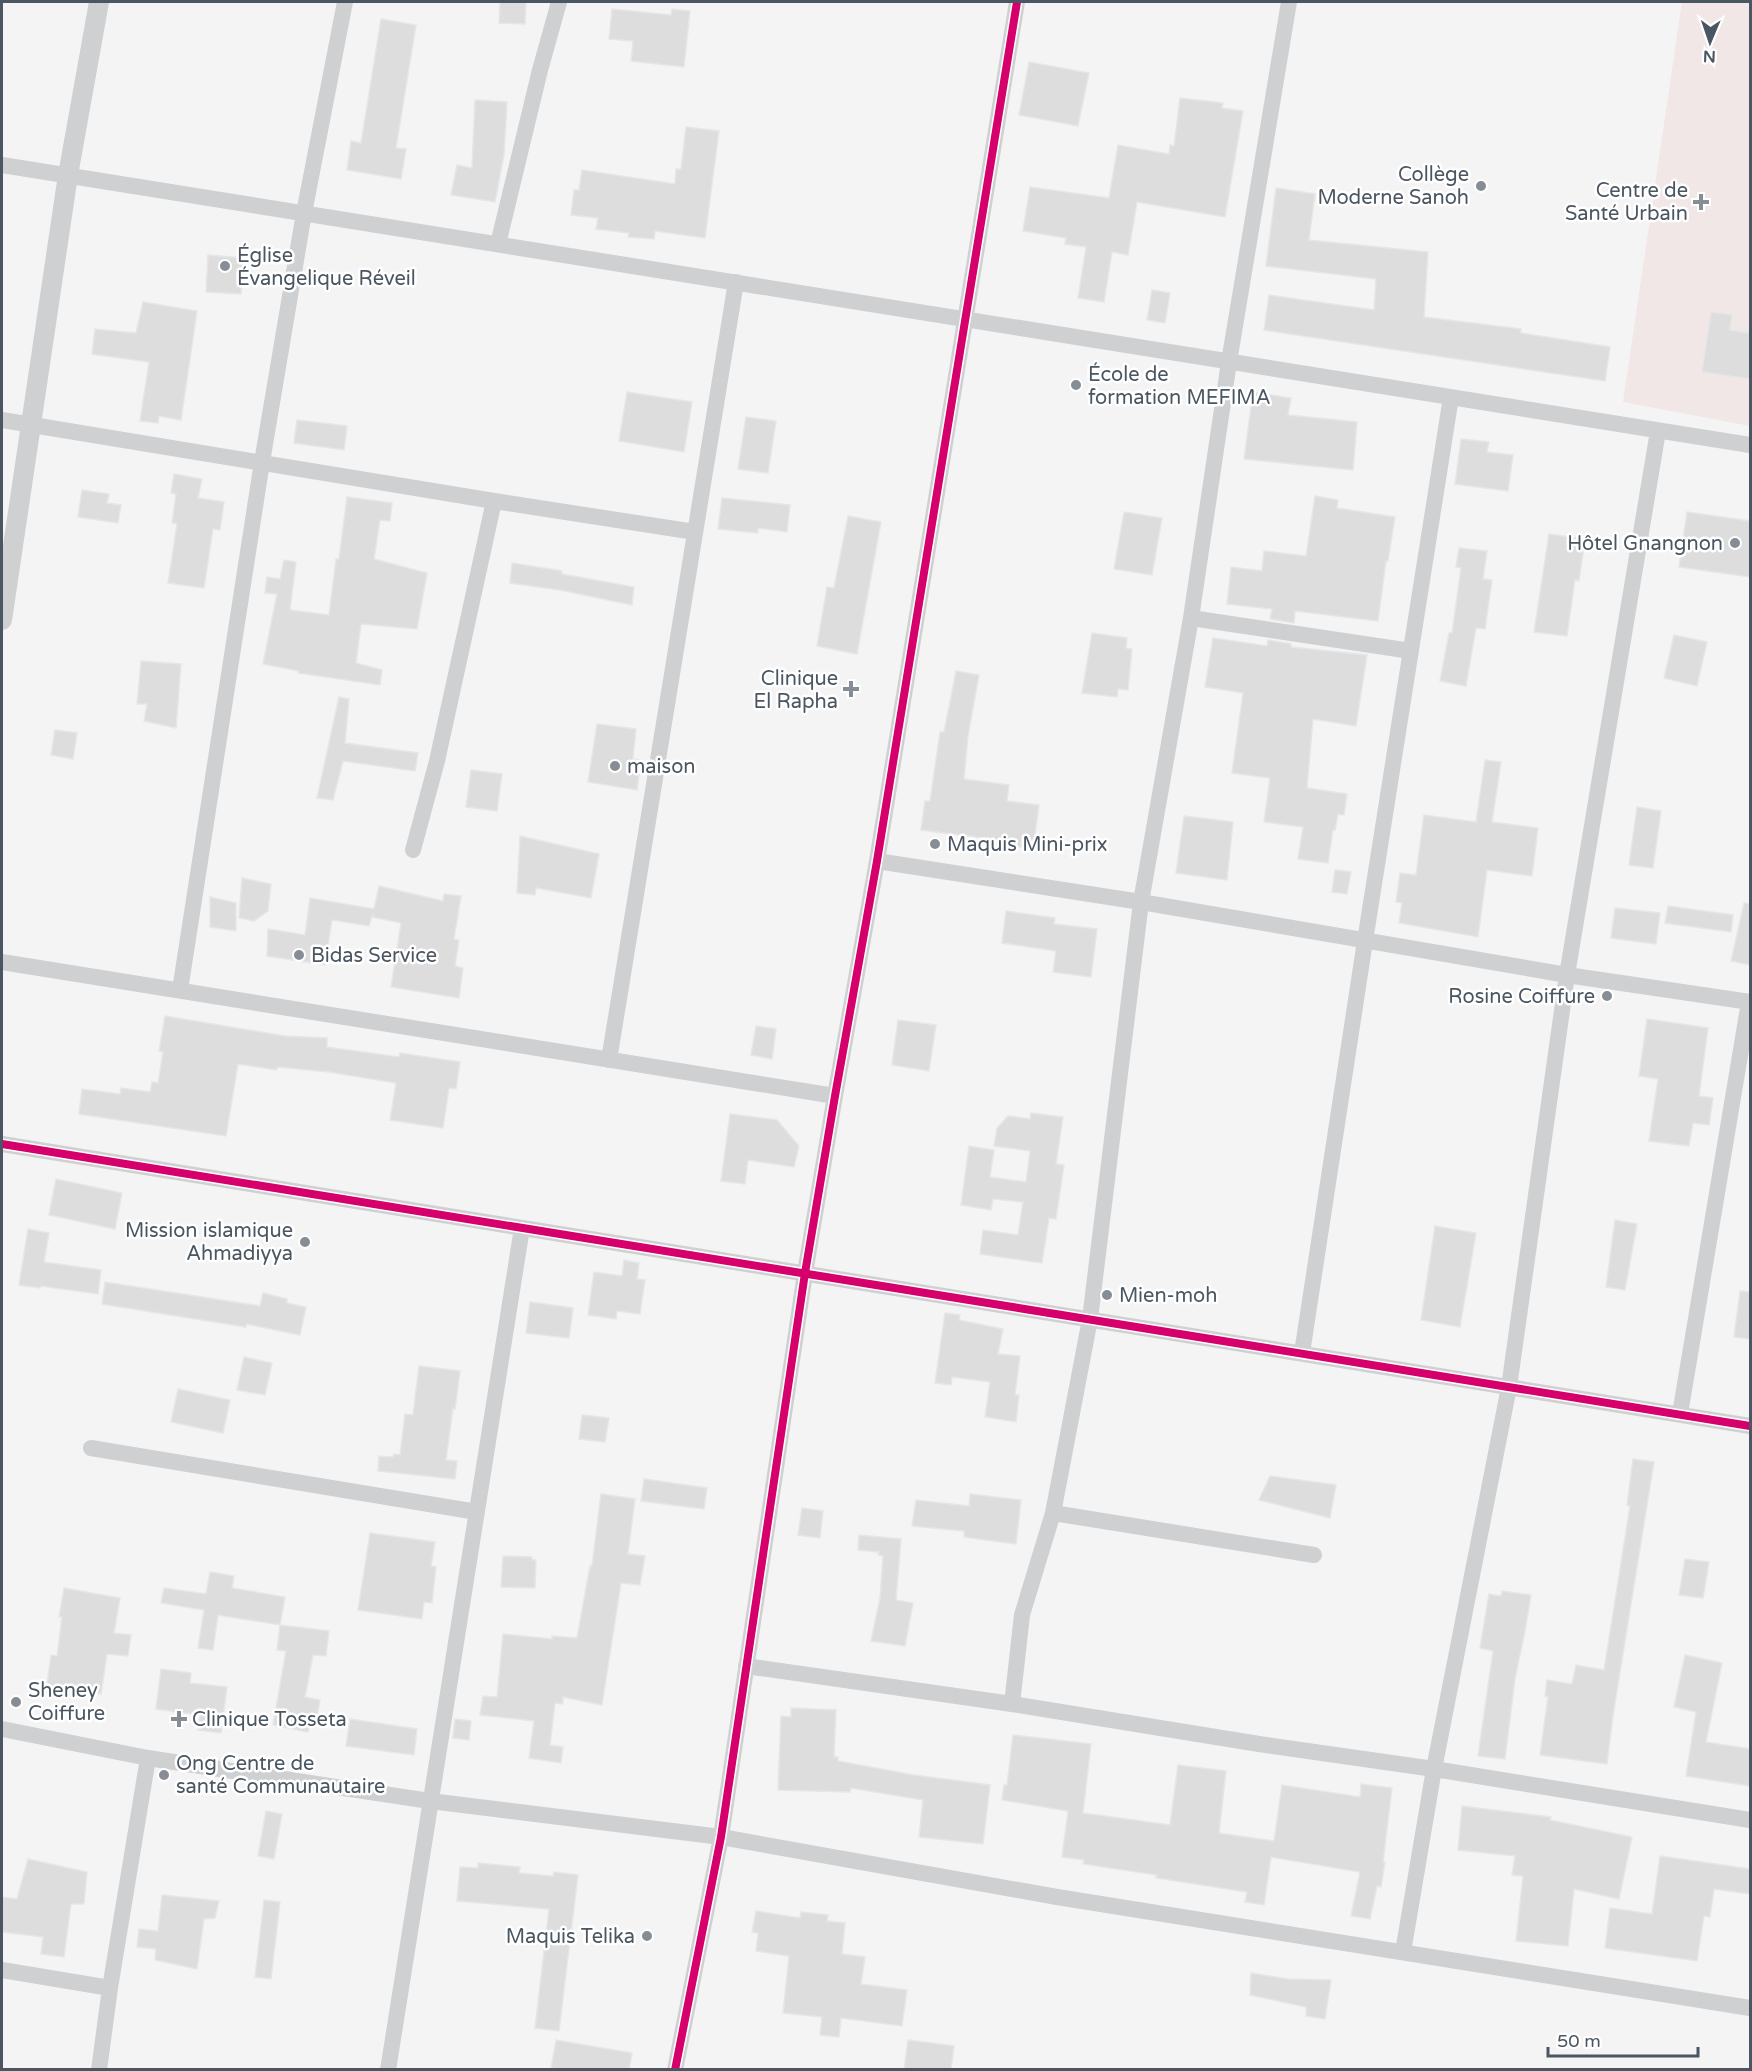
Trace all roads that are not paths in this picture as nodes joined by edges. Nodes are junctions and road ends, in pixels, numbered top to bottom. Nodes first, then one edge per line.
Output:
1 (99, 2) edge
2 (345, 2) edge
3 (559, 2) edge
4 (1017, 2) edge
5 (1289, 2) edge
6 (2, 165) edge
7 (68, 175) junction
8 (304, 213) junction
9 (498, 244) junction
10 (736, 282) junction
11 (964, 319) junction
12 (1229, 362) junction
13 (1451, 397) junction
14 (2, 420) edge
15 (31, 424) junction
16 (1658, 430) junction
17 (1750, 446) edge
18 (262, 462) junction
19 (494, 501) junction
20 (695, 532) junction
21 (1191, 618) junction
22 (2, 620) edge
23 (1411, 651) junction
24 (412, 850) dead end
25 (877, 861) junction
26 (1141, 902) junction
27 (1365, 941) junction
28 (2, 962) edge
29 (1567, 975) junction
30 (180, 990) junction
31 (1750, 1002) edge
32 (609, 1060) junction
33 (835, 1096) junction
34 (2, 1144) edge
35 (522, 1228) junction
36 (806, 1274) junction
37 (1090, 1319) junction
38 (1302, 1353) junction
39 (1509, 1387) junction
40 (1680, 1414) junction
41 (1750, 1426) edge
42 (92, 1448) dead end
43 (477, 1512) junction
44 (1053, 1513) junction
45 (1314, 1555) dead end
46 (746, 1666) junction
47 (1012, 1704) junction
48 (2, 1729) edge
49 (148, 1758) junction
50 (1434, 1768) junction
51 (430, 1802) junction
52 (1750, 1820) edge
53 (721, 1837) junction
54 (1403, 1952) junction
55 (2, 1970) edge
56 (110, 1988) junction
57 (1750, 2008) edge
58 (99, 2070) edge
59 (388, 2070) edge
60 (675, 2070) edge

1 - 7 street
2 - 8 street
3 - 9 street
4 - 11 street
5 - 12 street
6 - 7 street
7 - 8 street
7 - 15 street
8 - 9 street
8 - 18 street
9 - 10 street
10 - 11 street
10 - 20 street
11 - 12 street
11 - 25 street
12 - 13 street
12 - 21 street
13 - 16 street
13 - 23 street
14 - 15 street
15 - 18 street
15 - 22 street
16 - 17 street
16 - 29 street
18 - 19 street
18 - 30 street
19 - 20 street
19 - 24 street
20 - 32 street
21 - 23 street
21 - 26 street
23 - 27 street
25 - 26 street
25 - 33 street
26 - 27 street
26 - 37 street
27 - 29 street
27 - 38 street
28 - 30 street
29 - 31 street
29 - 39 street
30 - 32 street
31 - 40 street
32 - 33 street
33 - 36 street
34 - 35 street
35 - 36 street
35 - 43 street
36 - 37 street
36 - 46 street
37 - 38 street
37 - 44 street
38 - 39 street
39 - 40 street
39 - 50 street
40 - 41 street
42 - 43 street
43 - 51 street
44 - 45 street
44 - 47 street
46 - 47 street
46 - 53 street
47 - 50 street
48 - 49 street
49 - 51 street
49 - 56 street
50 - 52 street
50 - 54 street
51 - 53 street
51 - 59 street
53 - 54 street
53 - 60 street
54 - 57 street
55 - 56 street
56 - 58 street

